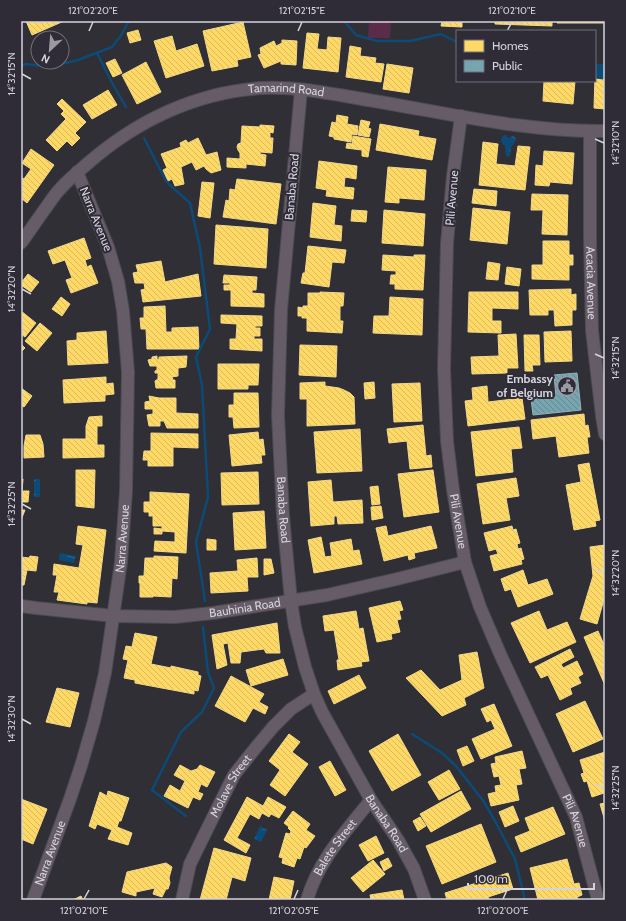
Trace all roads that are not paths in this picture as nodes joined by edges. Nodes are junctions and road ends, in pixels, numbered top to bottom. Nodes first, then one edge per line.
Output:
1 (301, 90) junction
2 (462, 116) junction
3 (590, 131) junction
4 (605, 131) edge
5 (77, 172) junction
6 (21, 243) edge
7 (605, 434) edge
8 (465, 562) junction
9 (291, 601) junction
10 (21, 606) edge
11 (114, 616) junction
12 (314, 694) junction
13 (371, 800) junction
14 (33, 900) edge
15 (182, 900) edge
16 (307, 900) edge
17 (425, 900) edge
18 (598, 900) edge

1 - 2 street, Tamarind Road
1 - 5 street, Tamarind Road
1 - 9 street, Banaba Road
2 - 3 street, Tamarind Road
2 - 8 street, Pili Avenue
3 - 4 street, Tamarind Road
3 - 7 street, Acacia Avenue
5 - 6 street, Tamarind Road
5 - 11 street, Narra Avenue
8 - 9 street, Bauhinia Road
8 - 18 street, Pili Avenue
9 - 11 street, Bauhinia Road
9 - 12 street, Banaba Road
10 - 11 street, Bauhinia Road
11 - 14 street, Narra Avenue
12 - 13 street, Banaba Road
12 - 15 street, Molave Street
13 - 16 street, Balete Street
13 - 17 street, Banaba Road

